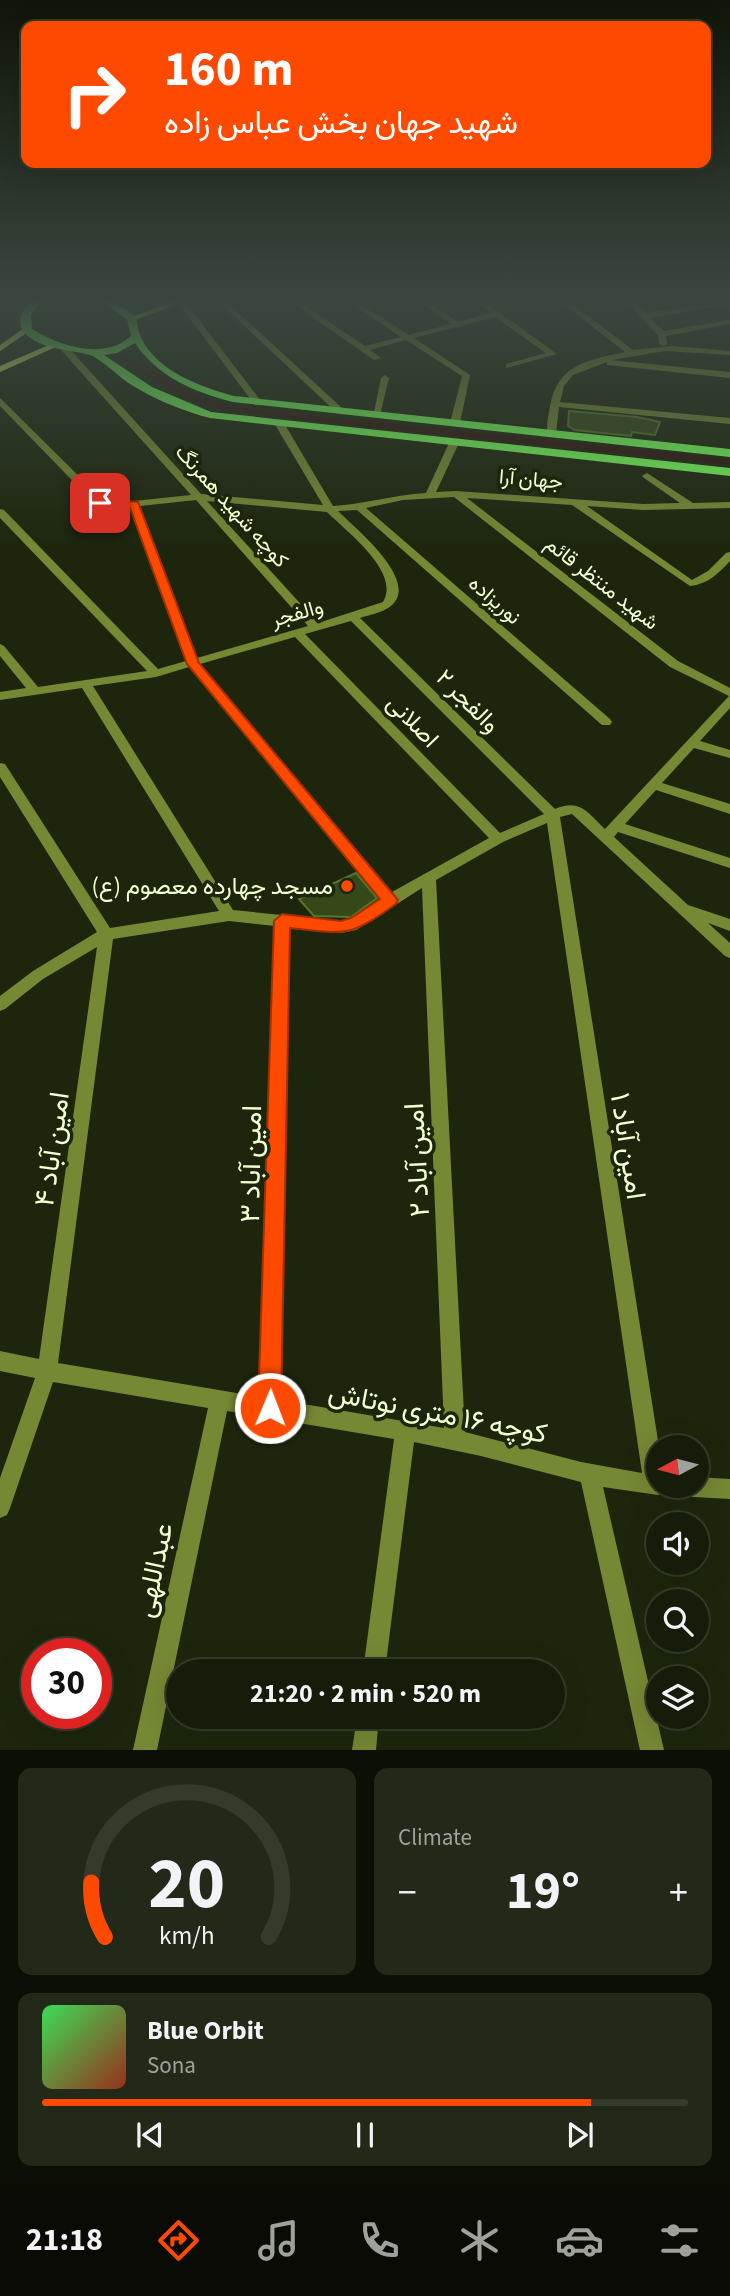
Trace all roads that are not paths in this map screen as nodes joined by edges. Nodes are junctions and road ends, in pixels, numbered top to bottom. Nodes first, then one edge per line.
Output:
1 (94, 385) edge
2 (138, 385) edge
3 (191, 385) edge
4 (244, 385) edge
5 (312, 385) edge
6 (383, 385) edge
7 (464, 385) edge
8 (564, 385) edge
9 (0, 401) edge
10 (258, 403) junction
11 (555, 404) junction
12 (339, 410) junction
13 (376, 415) junction
14 (730, 421) edge
15 (279, 423) junction
16 (455, 423) junction
17 (551, 433) junction
18 (454, 443) junction
19 (730, 453) edge
20 (730, 472) edge
21 (647, 476) dead end
22 (430, 494) junction
23 (456, 494) junction
24 (197, 497) junction
25 (576, 503) junction
26 (134, 505) junction
27 (730, 505) edge
28 (691, 506) junction
29 (359, 507) junction
30 (330, 509) junction
31 (0, 512) edge
32 (730, 555) edge
33 (353, 617) junction
34 (316, 628) junction
35 (298, 633) junction
36 (0, 648) edge
37 (193, 664) junction
38 (156, 673) junction
39 (86, 684) junction
40 (34, 690) junction
41 (730, 693) edge
42 (0, 696) edge
43 (730, 700) edge
44 (606, 722) dead end
45 (691, 743) junction
46 (730, 754) edge
47 (0, 767) edge
48 (653, 785) junction
49 (730, 808) edge
50 (553, 815) junction
51 (615, 826) junction
52 (605, 838) junction
53 (498, 839) junction
54 (730, 863) edge
55 (429, 878) junction
56 (390, 900) junction
57 (681, 907) junction
58 (229, 915) junction
59 (282, 921) junction
60 (730, 925) edge
61 (106, 934) junction
62 (730, 952) edge
63 (0, 1005) edge
64 (0, 1360) edge
65 (47, 1371) junction
66 (219, 1402) junction
67 (270, 1408) junction
68 (405, 1432) junction
69 (648, 1435) edge
70 (455, 1440) junction
71 (589, 1472) junction
72 (646, 1483) edge
73 (709, 1488) edge
74 (730, 1489) edge
75 (0, 1508) edge
76 (376, 1659) edge
77 (367, 1729) edge
78 (145, 1750) edge
79 (364, 1750) edge
80 (652, 1750) edge

1 - 24 street, کوچه شهید همرنگ
2 - 15 main road
3 - 10 main road
4 - 10 street
5 - 12 street
6 - 13 street
7 - 16 street
8 - 11 street
9 - 26 street, جهان آرا
10 - 12 main road
11 - 14 street
11 - 17 street
12 - 13 main road
13 - 16 main road
15 - 18 main road
15 - 30 street, والفجر
16 - 17 main road
17 - 19 main road
18 - 20 main road
18 - 22 street
21 - 28 street
22 - 23 street, جهان آرا
22 - 29 street, جهان آرا
23 - 25 street, جهان آرا
23 - 41 street, شهید منتظر قائم
24 - 26 street, جهان آرا
24 - 30 street, جهان آرا
24 - 34 street, کوچه شهید همرنگ
25 - 28 street, جهان آرا
25 - 32 street
26 - 37 street
27 - 28 street, جهان آرا
29 - 30 street, جهان آرا
29 - 44 street, نوریزاده
30 - 33 street, والفجر
31 - 38 street
33 - 34 street, والفجر
33 - 50 street, والفجر ۲
34 - 35 street, والفجر
35 - 37 street, والفجر
35 - 53 street, اصلانی
36 - 40 street
37 - 38 street, والفجر
37 - 56 street
38 - 39 street, والفجر
39 - 40 street, والفجر
39 - 58 street
40 - 42 street, والفجر
43 - 45 street
45 - 46 street
45 - 48 street
47 - 61 street
48 - 49 street
48 - 51 street
50 - 52 street
50 - 53 street
50 - 69 street, ۱ امین آباد
51 - 52 street
51 - 54 street
52 - 57 street
53 - 55 street
55 - 56 street
55 - 70 street, ۲ امین آباد
56 - 59 street
57 - 60 street
57 - 62 street
58 - 59 street
58 - 61 street
59 - 67 street, ۳ امین آباد
61 - 63 street
61 - 65 street, ۴ امین آباد
64 - 65 street, کوچه ۱۶ متری نوتاش
65 - 66 street, کوچه ۱۶ متری نوتاش
65 - 75 street, ۴ امین آباد
66 - 67 street, کوچه ۱۶ متری نوتاش
66 - 78 street, عبداللهی
67 - 68 street, کوچه ۱۶ متری نوتاش
68 - 70 street, کوچه ۱۶ متری نوتاش
68 - 76 street
70 - 71 street, کوچه ۱۶ متری نوتاش
71 - 72 street, کوچه ۱۶ متری نوتاش
71 - 80 street
73 - 74 street
77 - 79 street

